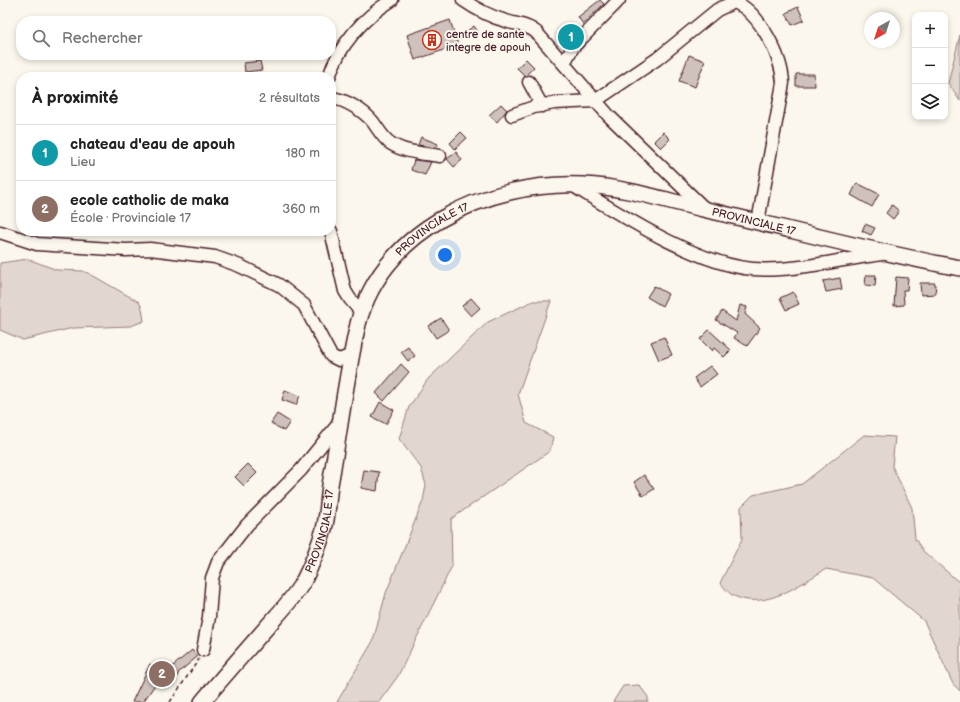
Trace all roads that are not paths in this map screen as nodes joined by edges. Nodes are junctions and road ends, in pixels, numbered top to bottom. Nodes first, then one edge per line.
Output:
1 (392, 0) edge
2 (463, 0) edge
3 (619, 0) edge
4 (564, 63) junction
5 (331, 72) edge
6 (529, 82) dead end
7 (336, 100) edge
8 (595, 101) junction
9 (542, 106) junction
10 (512, 115) dead end
11 (440, 156) dead end
12 (572, 185) junction
13 (706, 210) junction
14 (758, 222) junction
15 (0, 232) edge
16 (332, 236) edge
17 (885, 253) junction
18 (960, 268) edge
19 (361, 312) junction
20 (352, 355) junction
21 (340, 422) junction
22 (203, 650) road end
23 (202, 702) edge

1 - 5 street
2 - 4 street
3 - 4 street
4 - 8 street
6 - 9 street
7 - 11 street
8 - 9 street
8 - 13 street
8 - 14 street
9 - 10 street
12 - 13 main road, PROVINCIALE 17
12 - 17 street
12 - 19 main road, PROVINCIALE 17
13 - 14 main road, PROVINCIALE 17
14 - 17 main road, PROVINCIALE 17
15 - 20 street
16 - 19 street
17 - 18 main road, PROVINCIALE 17
19 - 20 main road, PROVINCIALE 17
20 - 21 main road, PROVINCIALE 17
21 - 22 street
21 - 23 main road, PROVINCIALE 17

